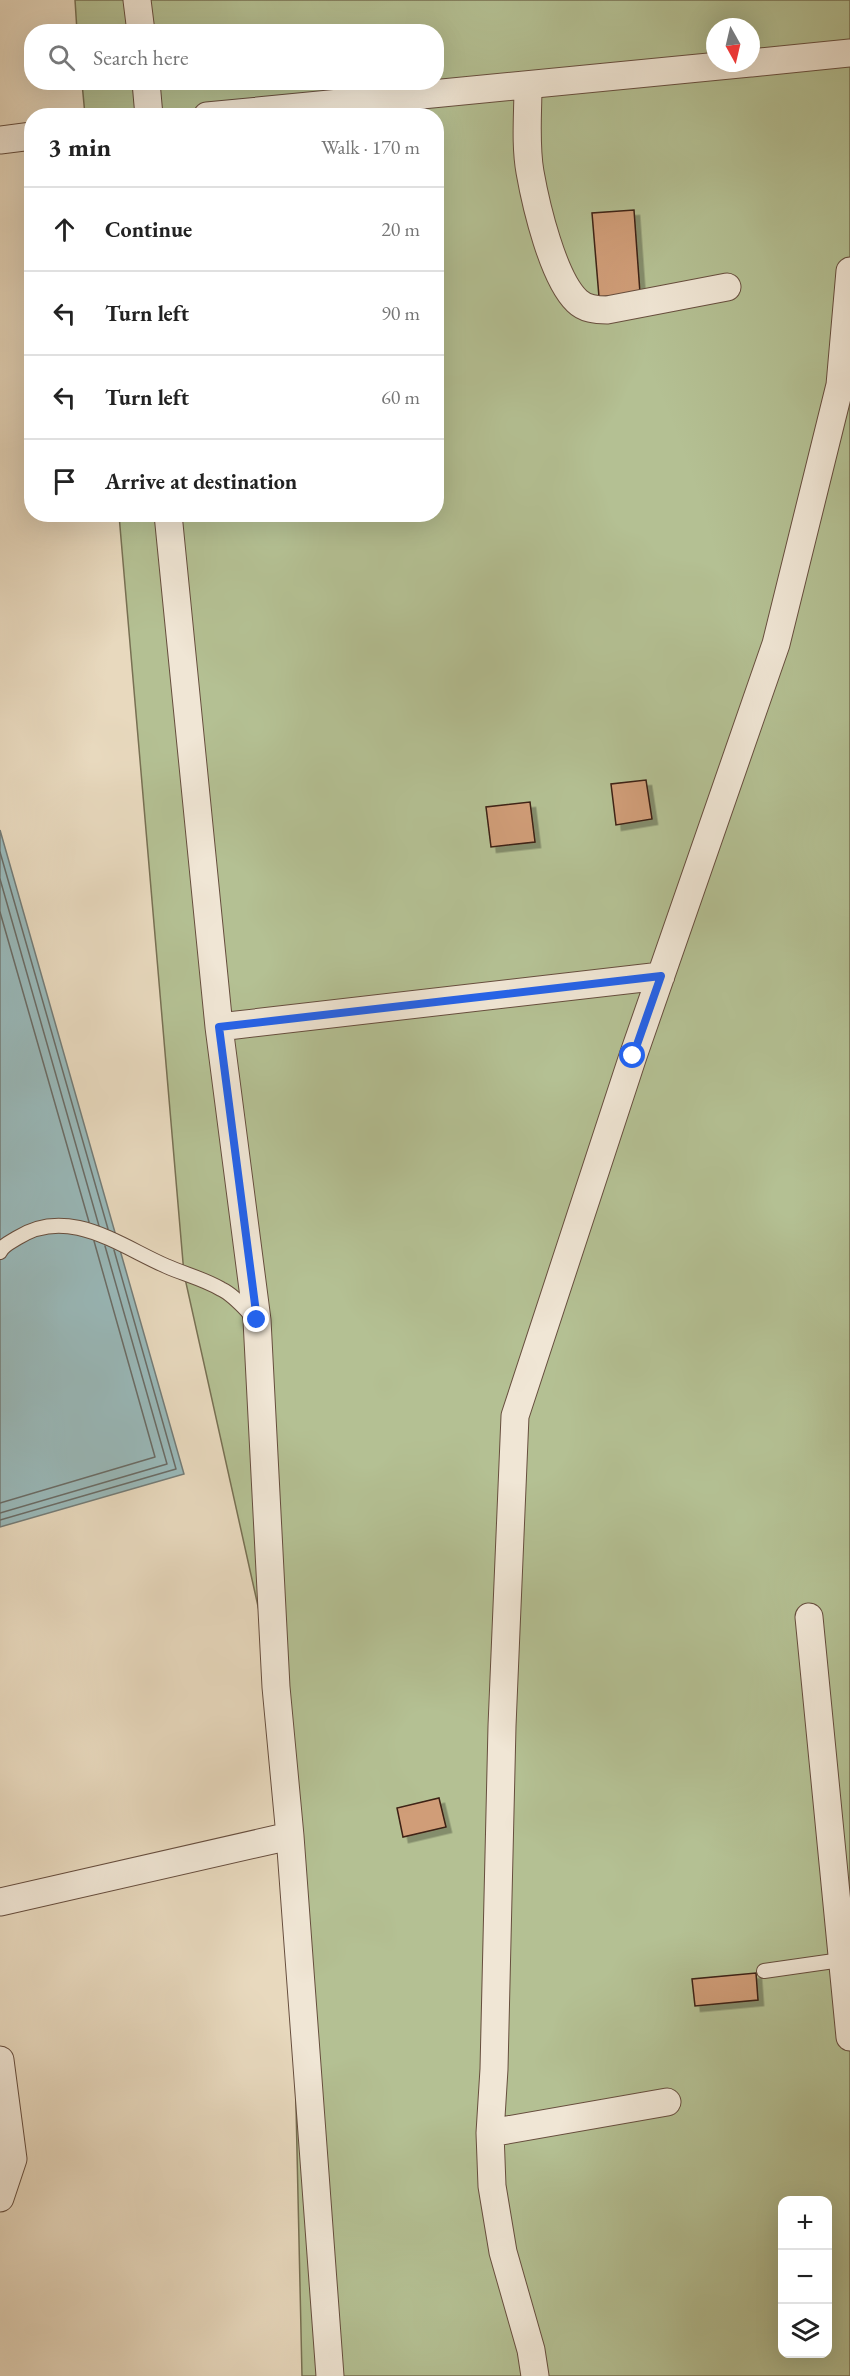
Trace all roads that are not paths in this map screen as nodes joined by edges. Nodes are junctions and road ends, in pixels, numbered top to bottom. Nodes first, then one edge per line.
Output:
1 (137, 0) edge
2 (140, 24) edge
3 (850, 53) edge
4 (760, 62) edge
5 (706, 67) edge
6 (528, 85) junction
7 (147, 90) edge
8 (148, 108) edge
9 (290, 108) edge
10 (24, 137) edge
11 (0, 141) edge
12 (850, 271) edge
13 (727, 286) dead end
14 (169, 522) edge
15 (661, 976) junction
16 (219, 1027) junction
17 (0, 1252) edge
18 (257, 1320) junction
19 (809, 1617) dead end
20 (290, 1836) junction
21 (0, 1902) edge
22 (841, 1960) junction
23 (764, 1971) dead end
24 (850, 2037) edge
25 (0, 2060) edge
26 (667, 2102) dead end
27 (490, 2133) junction
28 (0, 2198) edge
29 (330, 2376) edge
30 (535, 2376) edge

1 - 2 street
3 - 4 street
5 - 6 street
6 - 9 street
6 - 13 street
7 - 8 street
10 - 11 street
12 - 15 street
14 - 16 street
15 - 16 street
15 - 27 street
16 - 18 street
17 - 18 lane
18 - 20 street
19 - 22 street
20 - 21 street
20 - 29 street
22 - 23 lane
22 - 24 street
25 - 28 street
26 - 27 street
27 - 30 street

